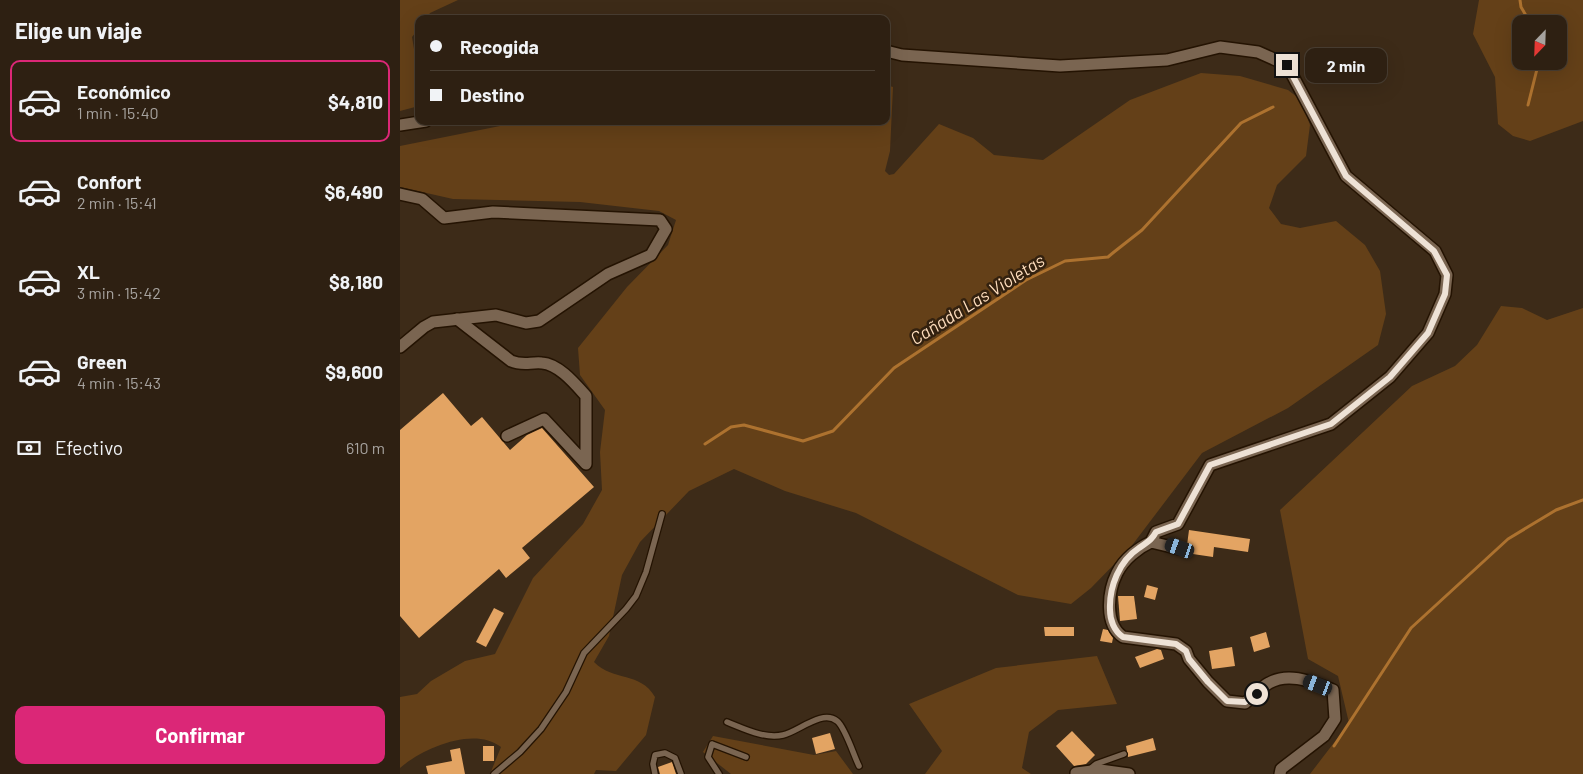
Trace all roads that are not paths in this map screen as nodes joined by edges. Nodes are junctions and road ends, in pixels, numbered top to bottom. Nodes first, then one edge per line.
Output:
1 (890, 52) edge
2 (415, 123) edge
3 (400, 125) edge
4 (400, 194) edge
5 (457, 320) junction
6 (400, 347) edge
7 (507, 436) dead end
8 (662, 514) dead end
9 (1151, 542) junction
10 (1180, 548) dead end
11 (727, 722) dead end
12 (1124, 754) dead end
13 (746, 757) dead end
14 (859, 766) dead end
15 (1082, 772) joint
16 (494, 774) edge
17 (655, 774) edge
18 (681, 774) edge
19 (719, 774) edge
20 (1129, 774) edge
21 (1280, 774) edge

1 - 9 street
2 - 3 street
4 - 5 street
5 - 6 street
5 - 7 street
8 - 16 lane
9 - 10 street
9 - 21 street
11 - 14 lane
12 - 15 lane
13 - 19 lane
15 - 20 street
17 - 18 lane

